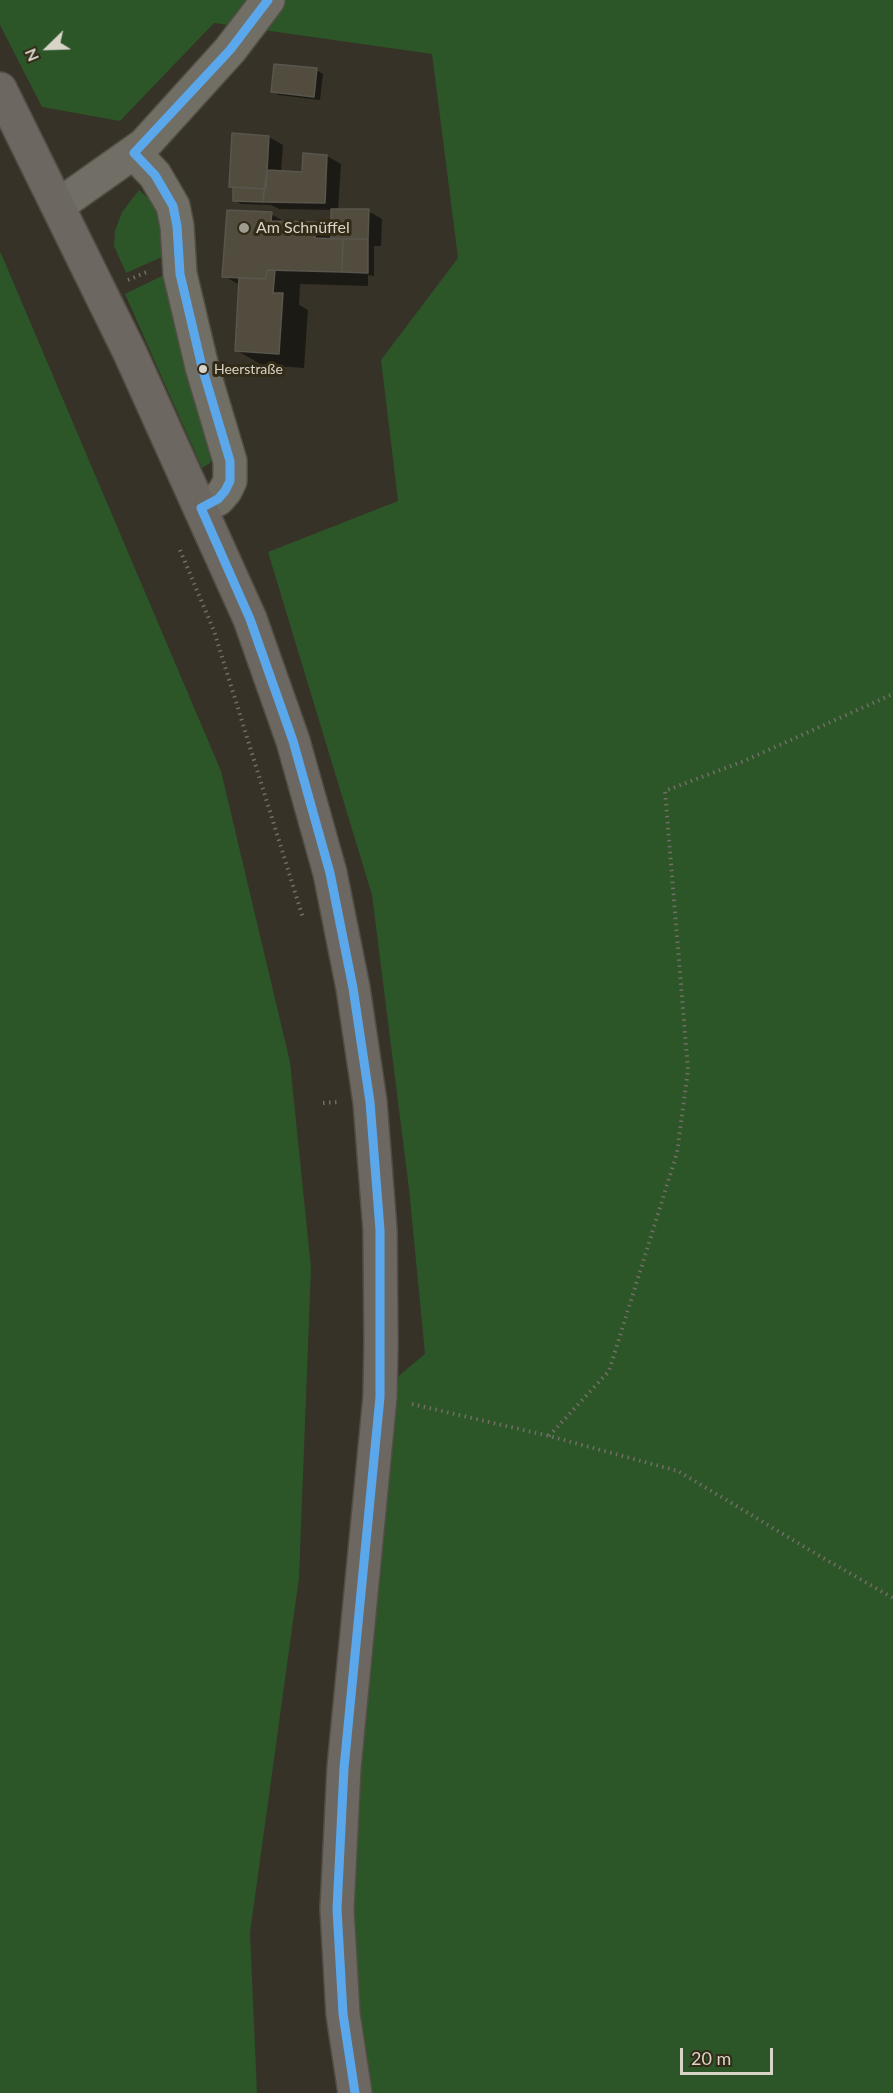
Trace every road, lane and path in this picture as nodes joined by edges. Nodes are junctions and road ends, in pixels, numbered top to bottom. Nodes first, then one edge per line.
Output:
1 (268, 0) edge
2 (0, 89) edge
3 (134, 153) junction
4 (58, 205) junction
5 (201, 508) junction
6 (179, 546) dead end
7 (893, 694) edge
8 (305, 923) dead end
9 (339, 1091) dead end
10 (343, 1110) dead end
11 (380, 1397) junction
12 (549, 1436) junction
13 (893, 1598) edge
14 (355, 2093) edge

1 - 3 street
2 - 4 main road
3 - 4 street
3 - 5 street
4 - 5 main road
5 - 11 main road
6 - 8 path
7 - 12 path
9 - 10 path
11 - 12 path
11 - 14 main road
12 - 13 path

